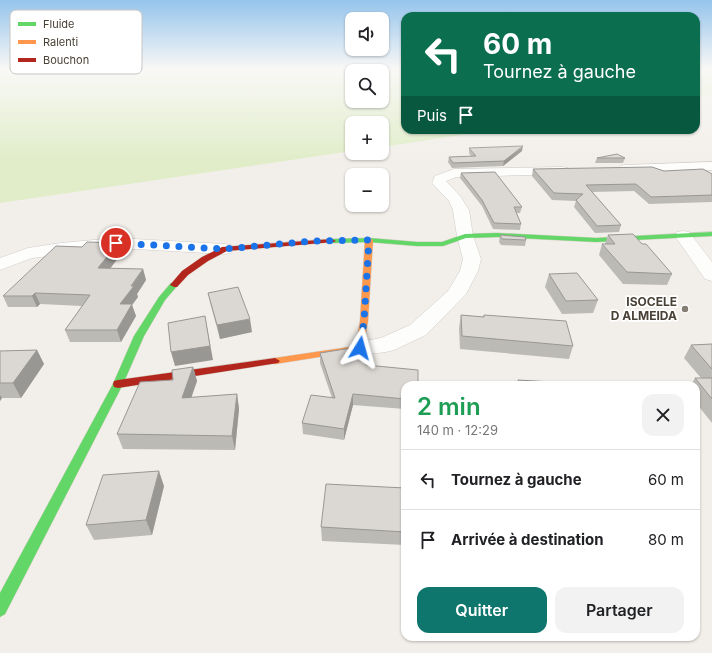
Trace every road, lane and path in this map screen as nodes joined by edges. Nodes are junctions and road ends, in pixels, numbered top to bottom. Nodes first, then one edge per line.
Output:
1 (712, 166) edge
2 (614, 169) edge
3 (575, 171) edge
4 (712, 234) edge
5 (465, 236) junction
6 (683, 236) junction
7 (369, 240) junction
8 (224, 249) junction
9 (0, 264) edge
10 (712, 275) edge
11 (360, 348) junction
12 (118, 384) junction
13 (0, 609) edge

1 - 2 street
3 - 5 street
4 - 6 street
5 - 6 street
5 - 7 street
5 - 11 street
6 - 10 street
7 - 8 street
7 - 11 street
8 - 9 street
8 - 12 street
11 - 12 street
12 - 13 street

